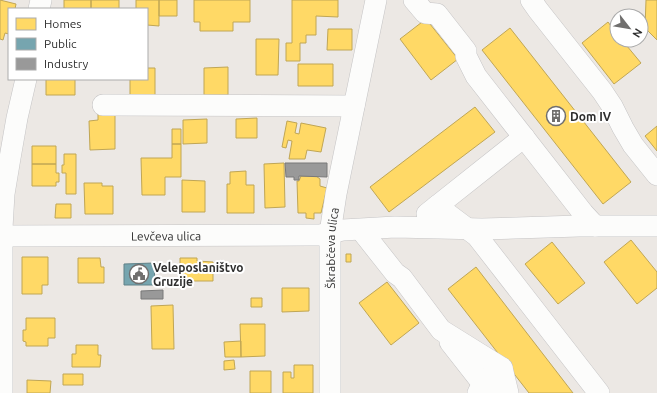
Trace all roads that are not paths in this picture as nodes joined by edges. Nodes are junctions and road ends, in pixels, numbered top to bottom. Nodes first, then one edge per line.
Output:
1 (376, 0) edge
2 (414, 0) edge
3 (531, 0) edge
4 (26, 80) edge
5 (103, 106) dead end
6 (354, 106) junction
7 (524, 137) junction
8 (657, 175) edge
9 (437, 206) junction
10 (595, 226) junction
11 (657, 226) edge
12 (409, 227) junction
13 (467, 228) junction
14 (361, 230) junction
15 (330, 233) junction
16 (2, 236) junction
17 (441, 330) junction
18 (502, 368) junction
19 (484, 390) edge
20 (2, 393) edge
21 (330, 393) edge
22 (508, 393) edge
23 (599, 393) edge

1 - 6 street, Škrabčeva ulica
2 - 7 street
3 - 8 street
4 - 16 street
5 - 6 street
6 - 15 street, Škrabčeva ulica
7 - 9 street
7 - 10 street
9 - 12 street
9 - 13 street
10 - 11 street, Levčeva ulica
10 - 13 street, Levčeva ulica
12 - 13 street, Levčeva ulica
12 - 14 street, Levčeva ulica
13 - 23 street
14 - 15 street, Levčeva ulica
14 - 17 street
15 - 16 street, Levčeva ulica
15 - 21 street, Škrabčeva ulica
16 - 20 street
17 - 18 street
17 - 19 street
18 - 19 street
18 - 22 street

